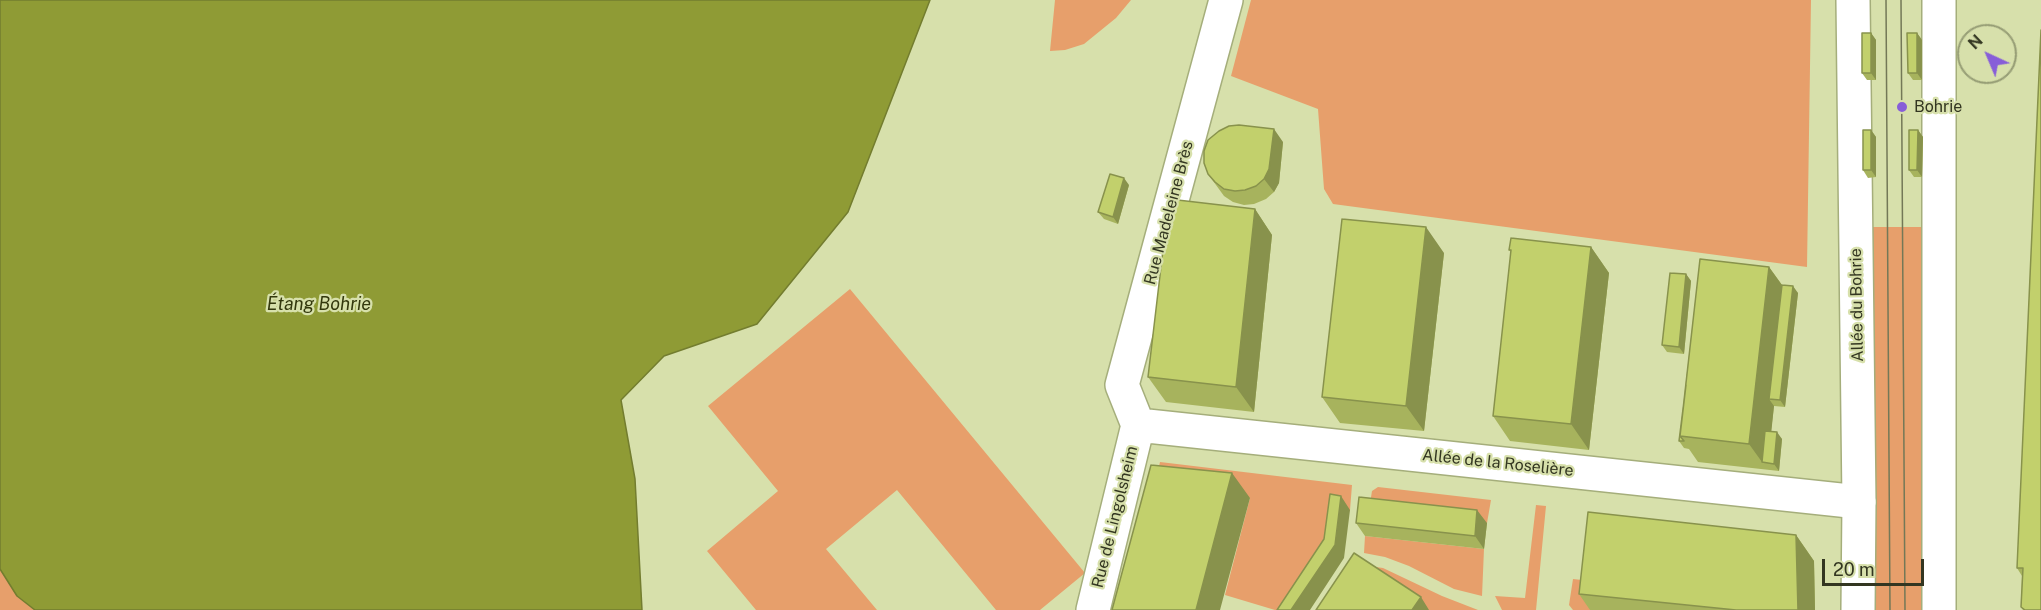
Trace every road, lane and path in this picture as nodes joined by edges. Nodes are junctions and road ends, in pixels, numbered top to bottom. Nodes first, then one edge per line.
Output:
1 (1226, 0) edge
2 (1853, 0) edge
3 (1939, 0) edge
4 (1138, 425) junction
5 (1859, 502) junction
6 (1093, 610) edge
7 (1858, 610) edge
8 (1939, 610) edge

1 - 4 street, Rue Madeleine Brès
2 - 5 street, Allée du Bohrie
3 - 8 street
4 - 5 street, Allée de la Roselière
4 - 6 street, Rue de Lingolsheim
5 - 7 street, Allée du Bohrie

